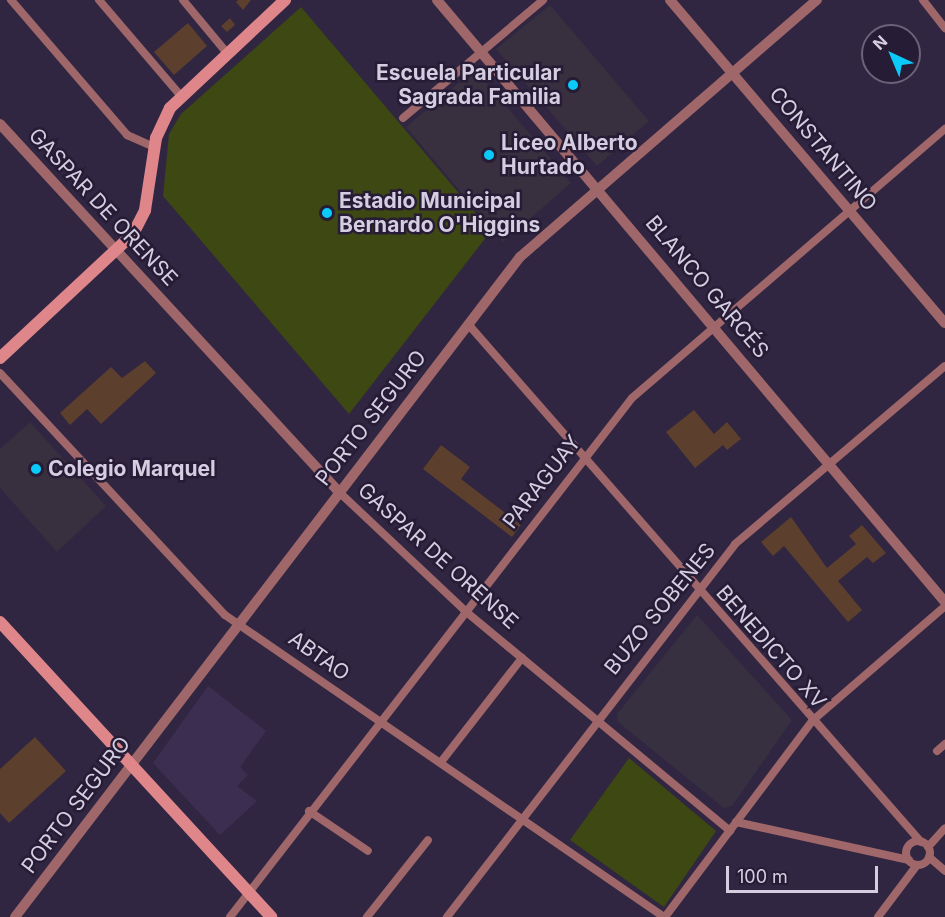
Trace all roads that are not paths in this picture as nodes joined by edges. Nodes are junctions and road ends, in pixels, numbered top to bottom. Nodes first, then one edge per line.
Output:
1 (11, 0) edge
2 (99, 0) edge
3 (183, 0) edge
4 (436, 0) edge
5 (543, 0) edge
6 (670, 0) edge
7 (817, 0) edge
8 (923, 0) edge
9 (282, 1) edge
10 (945, 28) edge
11 (481, 52) junction
12 (227, 53) junction
13 (732, 73) junction
14 (180, 95) junction
15 (403, 118) dead end
16 (0, 124) edge
17 (945, 129) edge
18 (154, 147) junction
19 (597, 188) junction
20 (849, 210) junction
21 (117, 251) junction
22 (945, 323) edge
23 (468, 324) junction
24 (714, 325) junction
25 (0, 358) edge
26 (945, 366) edge
27 (0, 373) edge
28 (583, 458) junction
29 (831, 463) junction
30 (339, 492) junction
31 (698, 590) junction
32 (945, 604) edge
33 (464, 610) junction
34 (0, 621) edge
35 (238, 623) junction
36 (522, 658) junction
37 (595, 719) junction
38 (379, 720) junction
39 (812, 721) junction
40 (945, 744) edge
41 (937, 750) dead end
42 (441, 762) junction
43 (131, 765) junction
44 (309, 811) junction
45 (521, 817) junction
46 (736, 822) junction
47 (945, 828) edge
48 (908, 829) junction
49 (730, 831) junction
50 (428, 840) dead end
51 (909, 846) junction
52 (926, 849) junction
53 (368, 851) dead end
54 (909, 860) junction
55 (917, 865) junction
56 (945, 872) edge
57 (248, 893) junction
58 (15, 917) edge
59 (230, 917) edge
60 (271, 917) edge
61 (368, 917) edge
62 (447, 917) edge
63 (664, 917) edge
64 (878, 917) edge

1 - 18 street
2 - 14 street
3 - 12 street
4 - 11 street, BLANCO GARCÉS
5 - 11 street
6 - 13 street, CONSTANTINO
7 - 13 street, PORTO SEGURO
8 - 10 street
9 - 12 main road
11 - 15 street
11 - 19 street, BLANCO GARCÉS
12 - 14 main road
13 - 19 street, PORTO SEGURO
13 - 20 street, CONSTANTINO
14 - 18 main road
16 - 21 street, GASPAR DE ORENSE
17 - 20 street, PARAGUAY
18 - 21 main road
19 - 23 street, PORTO SEGURO
19 - 24 street, BLANCO GARCÉS
20 - 22 street, CONSTANTINO
20 - 24 street, PARAGUAY
21 - 25 main road
21 - 30 street, GASPAR DE ORENSE
23 - 28 street, BENEDICTO XV
23 - 30 street, PORTO SEGURO
24 - 28 street, PARAGUAY
24 - 29 street, BLANCO GARCÉS
26 - 29 street, BUZO SOBENES
27 - 35 street, ABTAO
28 - 31 street, BENEDICTO XV
28 - 33 street, PARAGUAY
29 - 31 street, BUZO SOBENES
29 - 32 street, BLANCO GARCÉS
30 - 33 street, GASPAR DE ORENSE
30 - 35 street, PORTO SEGURO
31 - 37 street, BUZO SOBENES
31 - 39 street, BENEDICTO XV
32 - 39 street
33 - 36 street, GASPAR DE ORENSE
33 - 38 street, PARAGUAY
34 - 43 main road
35 - 38 street, ABTAO
35 - 43 street, PORTO SEGURO
36 - 37 street, GASPAR DE ORENSE
36 - 42 street
37 - 45 street, BUZO SOBENES
37 - 49 street, GASPAR DE ORENSE
38 - 42 street, ABTAO
38 - 44 street, PARAGUAY
39 - 46 street
39 - 48 street, BENEDICTO XV
40 - 41 street
42 - 45 street, ABTAO
43 - 57 main road
43 - 58 street, PORTO SEGURO
44 - 53 street
44 - 57 street, PARAGUAY
45 - 62 street, BUZO SOBENES
45 - 63 street, ABTAO
46 - 49 street
46 - 54 street
47 - 52 street
48 - 51 street
48 - 52 street, BENEDICTO XV
49 - 63 street
50 - 61 street
51 - 52 street
51 - 54 street
52 - 55 street
52 - 56 street, BENEDICTO XV
54 - 55 street
55 - 64 street
57 - 59 street, PARAGUAY
57 - 60 main road

